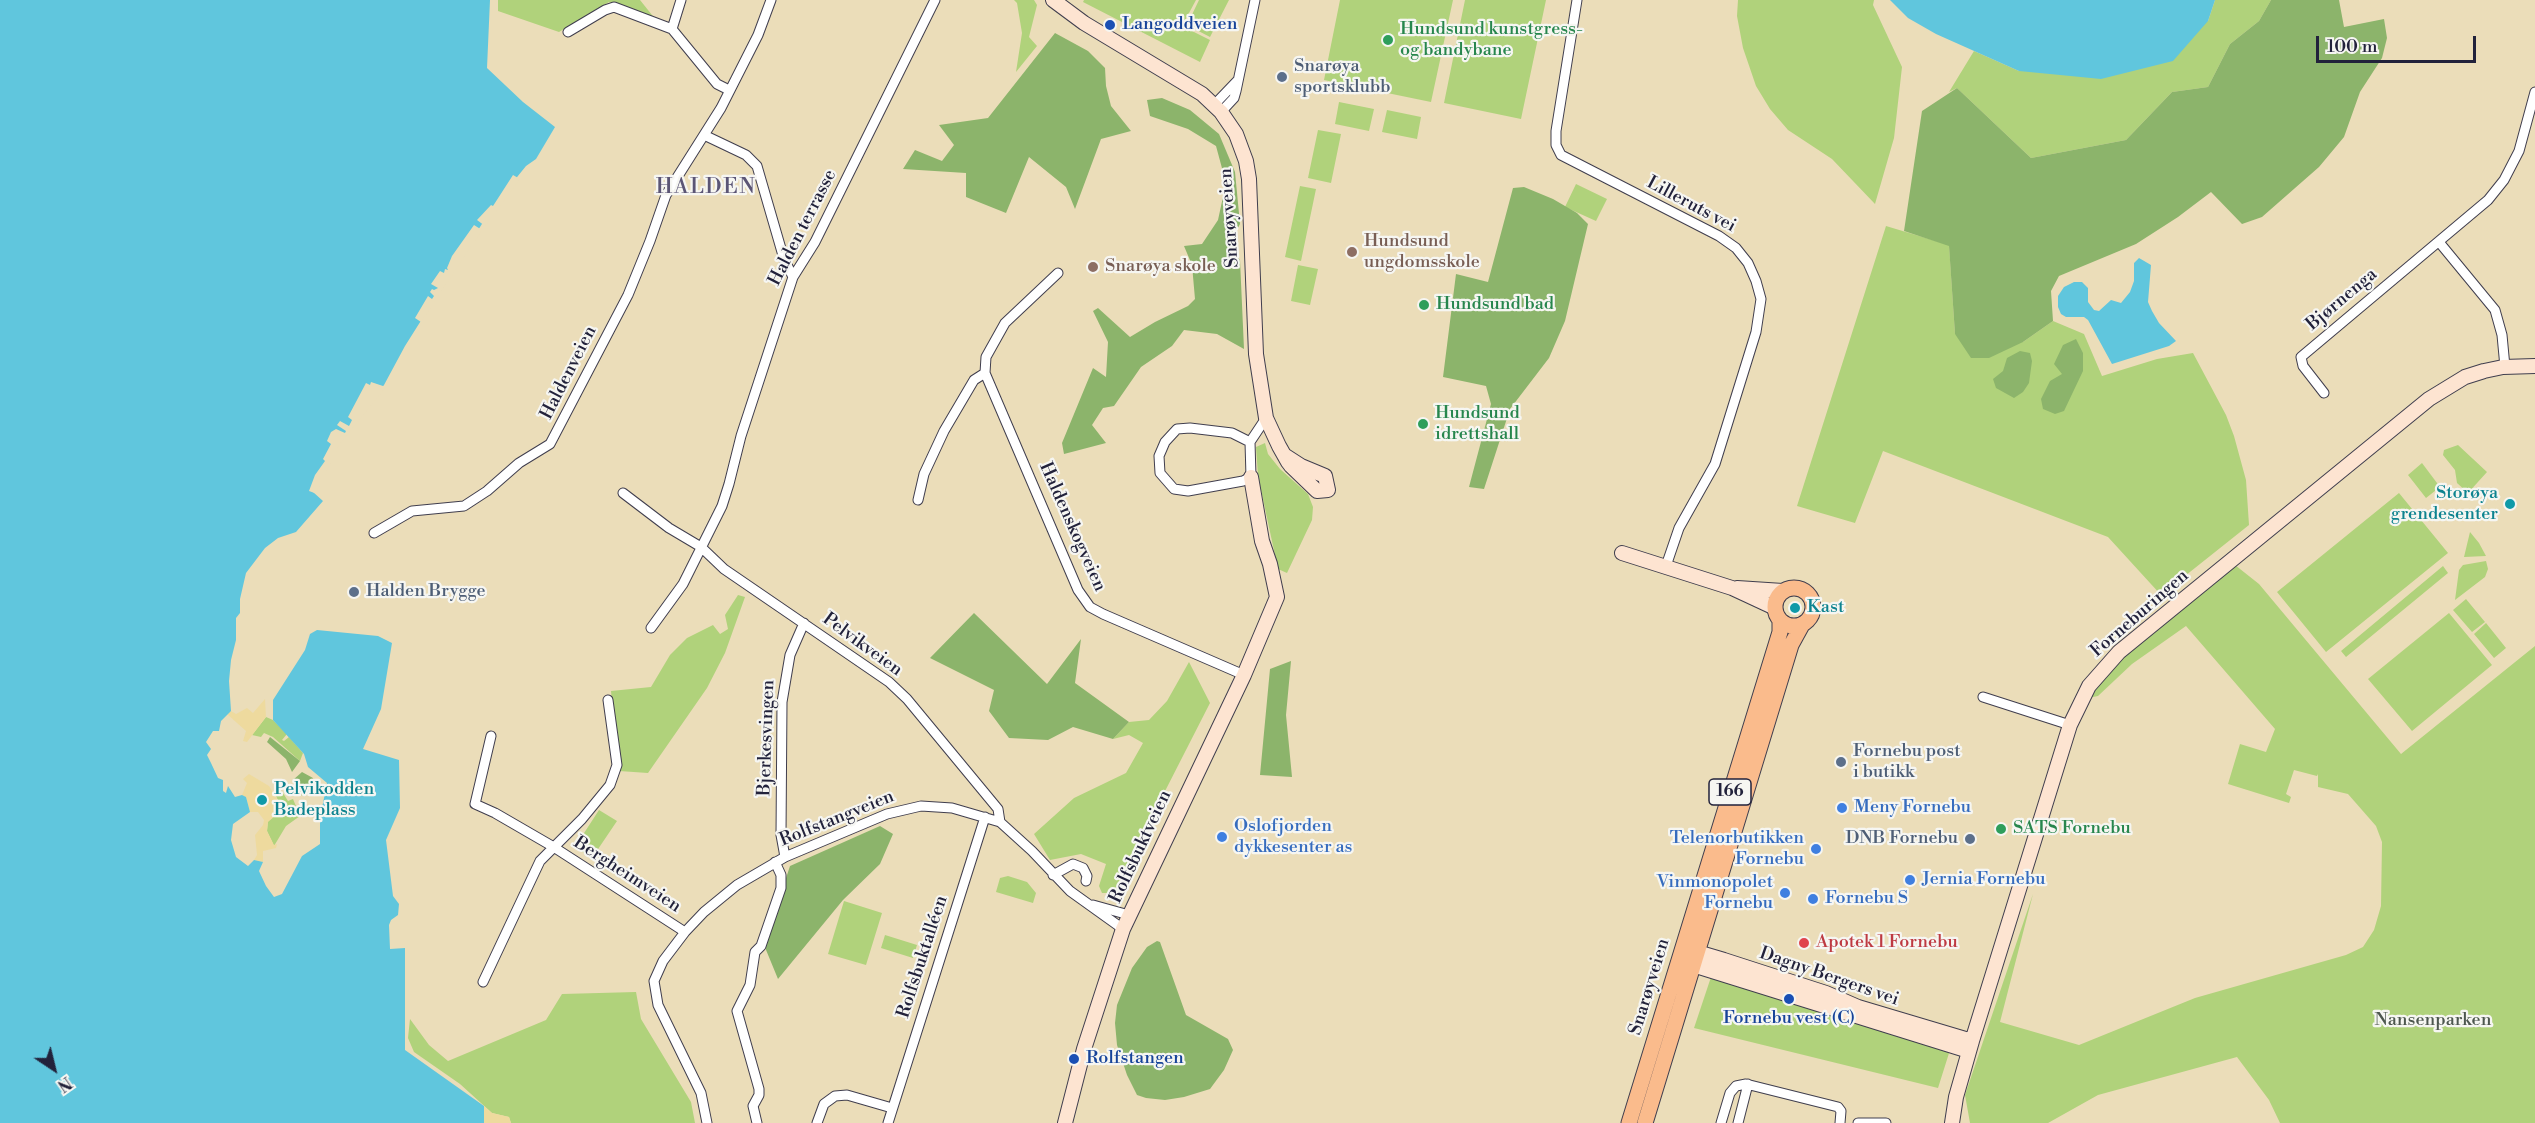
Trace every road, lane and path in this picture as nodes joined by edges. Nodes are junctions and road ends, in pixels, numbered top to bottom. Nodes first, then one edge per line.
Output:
1 (681, 0) edge
2 (771, 0) edge
3 (935, 0) edge
4 (1053, 0) edge
5 (1255, 0) edge
6 (1577, 0) edge
7 (672, 29) junction
8 (568, 32) dead end
9 (729, 90) junction
10 (2535, 92) edge
11 (1218, 108) junction
12 (704, 135) junction
13 (2439, 242) junction
14 (1058, 273) dead end
15 (792, 277) junction
16 (2535, 366) edge
17 (2505, 367) junction
18 (985, 373) junction
19 (2324, 393) dead end
20 (1266, 418) junction
21 (1250, 442) junction
22 (1251, 477) junction
23 (1315, 480) dead end
24 (622, 493) dead end
25 (918, 500) dead end
26 (374, 533) dead end
27 (701, 548) junction
28 (1622, 553) dead end
29 (1666, 566) junction
30 (1732, 588) junction
31 (1783, 591) junction
32 (1778, 614) junction
33 (804, 623) junction
34 (1802, 625) junction
35 (651, 628) dead end
36 (1244, 675) junction
37 (1983, 697) dead end
38 (608, 700) dead end
39 (2070, 725) junction
40 (491, 736) dead end
41 (985, 817) junction
42 (999, 822) junction
43 (552, 846) junction
44 (785, 857) junction
45 (775, 862) junction
46 (1053, 875) junction
47 (1086, 881) dead end
48 (1093, 905) junction
49 (1129, 915) junction
50 (1123, 928) junction
51 (684, 932) junction
52 (1689, 960) junction
53 (483, 982) dead end
54 (1970, 1046) junction
55 (1748, 1084) junction
56 (892, 1108) junction
57 (707, 1123) edge
58 (757, 1123) edge
59 (817, 1123) edge
60 (888, 1123) edge
61 (1065, 1123) edge
62 (1629, 1123) edge
63 (1645, 1123) edge
64 (1721, 1123) edge
65 (1738, 1123) edge
66 (1839, 1123) edge
67 (1858, 1123) edge
68 (1886, 1123) edge
69 (1952, 1123) edge

1 - 7 street
2 - 9 street, Haldenveien
3 - 15 street, Halden terrasse
4 - 11 street, Snarøyveien
5 - 11 street
6 - 29 street, Lilleruts vei
7 - 8 street
7 - 9 street
9 - 12 street, Haldenveien
10 - 13 street, Bjørnenga
11 - 20 street, Snarøyveien
12 - 15 street
12 - 26 street, Haldenveien
13 - 17 street
13 - 19 street, Bjørnenga
14 - 18 street
15 - 27 street, Halden terrasse
16 - 17 street, Forneburingen
17 - 39 street, Forneburingen
18 - 25 street
18 - 36 street, Haldenskogveien
20 - 21 street
20 - 23 street, Snarøyveien
21 - 22 street
21 - 22 street
22 - 36 street, Rolfsbuktveien
24 - 27 street, Pelvikveien
27 - 33 street, Pelvikveien
27 - 35 street
28 - 29 street
29 - 30 street
30 - 31 street
30 - 32 street
31 - 32 main road, 166
31 - 34 main road, 166
32 - 34 main road
32 - 52 main road, Snarøyveien / 166
33 - 42 street, Pelvikveien
33 - 44 street, Bjerkesvingen
34 - 52 main road, Snarøyveien / 166
36 - 49 street, Rolfsbuktveien
37 - 39 street
38 - 43 street, Bergheimveien
39 - 54 street, Forneburingen
40 - 43 street, Bergheimveien
41 - 42 street, Rolfstangveien
41 - 44 street, Rolfstangveien
41 - 56 street, Rolfsbuktalléen
42 - 46 street, Rolfstangveien
43 - 51 street, Bergheimveien
43 - 53 street, Bergheimveien
44 - 45 street, Rolfstangveien
45 - 51 street, Rolfstangveien
45 - 58 street, Rolfstangveien
46 - 47 street
46 - 48 street, Rolfstangveien
48 - 49 street, Rolfstangveien
48 - 50 street, Rolfstangveien
49 - 50 street, Rolfsbuktveien
50 - 61 street, Rolfsbuktveien
51 - 57 street, Rolfstangveien
52 - 54 street, Dagny Bergers vei
52 - 62 main road, Snarøyveien / 166
52 - 63 main road, Snarøyveien / 166
54 - 69 street, Forneburingen
55 - 64 street
55 - 65 street
55 - 66 street
56 - 59 street
56 - 60 street, Rolfsbuktalléen
67 - 68 street

